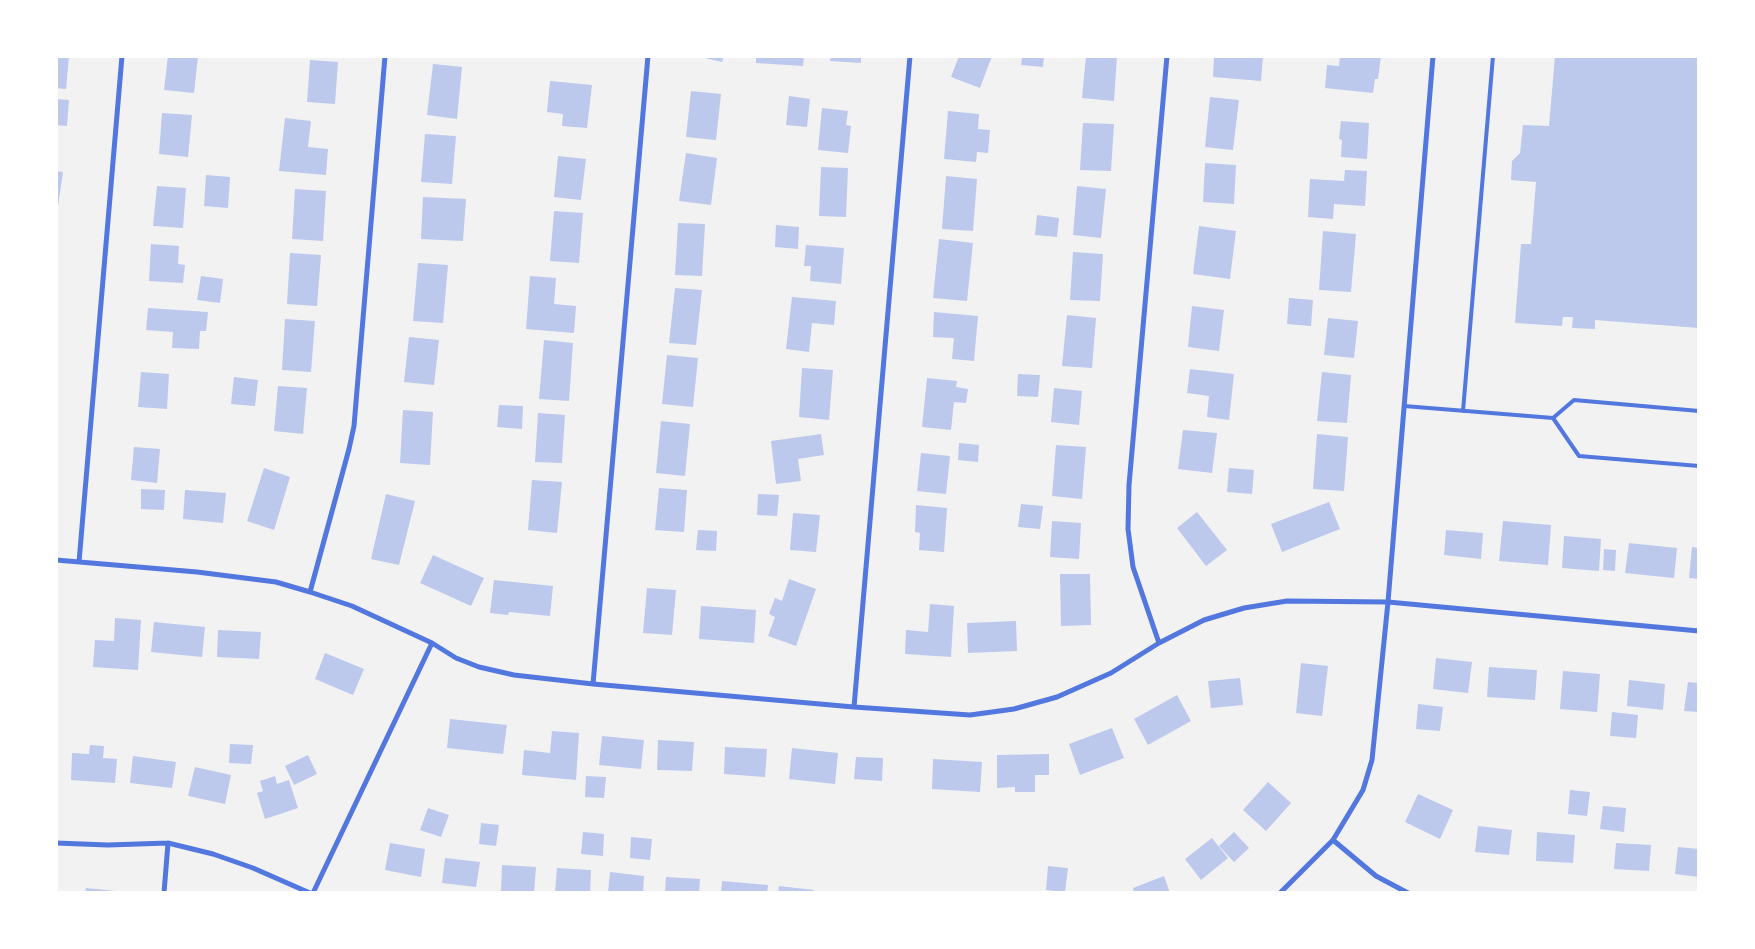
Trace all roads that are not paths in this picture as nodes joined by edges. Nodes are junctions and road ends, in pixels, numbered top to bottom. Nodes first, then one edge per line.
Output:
1 (122, 56) edge
2 (385, 56) edge
3 (648, 56) edge
4 (910, 56) edge
5 (1167, 56) edge
6 (1433, 56) edge
7 (1492, 56) edge
8 (1404, 406) junction
9 (1463, 411) junction
10 (1699, 411) edge
11 (1553, 418) junction
12 (1699, 466) edge
13 (56, 560) edge
14 (79, 562) junction
15 (310, 592) junction
16 (1388, 602) junction
17 (1699, 631) edge
18 (1159, 643) junction
19 (432, 644) junction
20 (593, 684) junction
21 (854, 707) junction
22 (1333, 840) junction
23 (56, 843) edge
24 (168, 843) junction
25 (164, 893) edge
26 (311, 893) edge
27 (1280, 893) edge
28 (1408, 893) edge

1 - 14 street
2 - 15 street
3 - 20 street
4 - 21 street
5 - 18 street
6 - 8 street
7 - 9 lane
8 - 9 lane
8 - 16 street
9 - 11 lane
10 - 11 lane
11 - 12 lane
13 - 14 street
14 - 15 street
15 - 19 street
16 - 17 street
16 - 18 street
16 - 22 street
18 - 21 street
19 - 20 street
19 - 26 street
20 - 21 street
22 - 27 street
22 - 28 street
23 - 24 street
24 - 25 street
24 - 26 street

